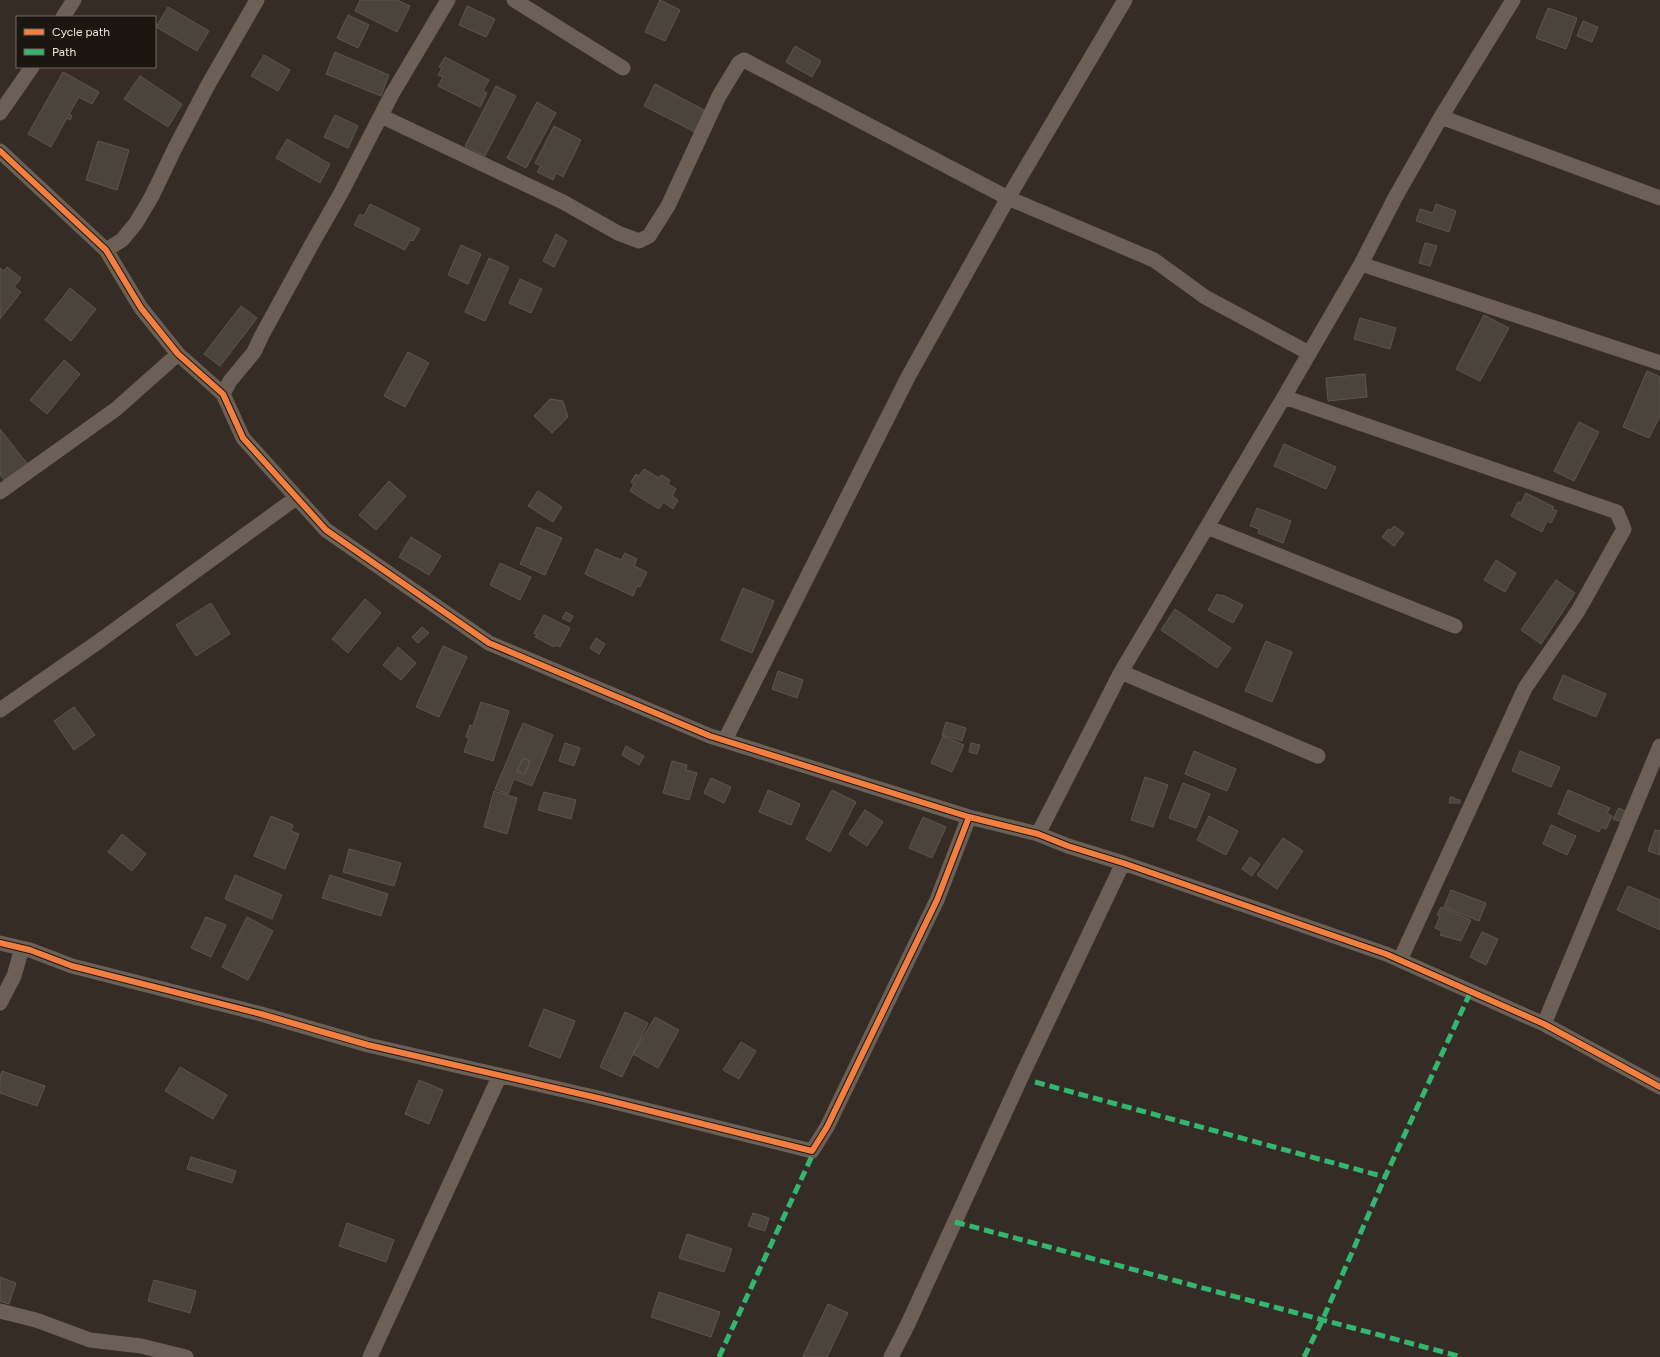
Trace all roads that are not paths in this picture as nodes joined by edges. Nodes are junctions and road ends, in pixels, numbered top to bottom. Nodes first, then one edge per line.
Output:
1 (74, 0) edge
2 (257, 0) edge
3 (448, 0) edge
4 (514, 0) edge
5 (1125, 0) edge
6 (1513, 0) edge
7 (64, 16) edge
8 (31, 68) edge
9 (623, 68) dead end
10 (0, 113) edge
11 (381, 116) junction
12 (1441, 117) junction
13 (0, 151) edge
14 (1008, 198) junction
15 (1660, 198) edge
16 (106, 250) junction
17 (1361, 264) junction
18 (1309, 353) junction
19 (178, 354) junction
20 (1660, 363) edge
21 (223, 394) junction
22 (1284, 397) junction
23 (0, 492) edge
24 (296, 498) junction
25 (1207, 527) junction
26 (1455, 626) dead end
27 (1121, 672) junction
28 (0, 710) edge
29 (725, 740) junction
30 (1660, 746) edge
31 (1318, 756) dead end
32 (969, 817) junction
33 (1038, 834) junction
34 (1123, 863) junction
35 (0, 943) edge
36 (22, 948) junction
37 (1400, 960) junction
38 (0, 1003) edge
39 (1544, 1024) junction
40 (500, 1075) junction
41 (1660, 1087) edge
42 (0, 1311) edge
43 (186, 1357) edge
44 (370, 1357) edge
45 (891, 1357) edge

1 - 7 street
2 - 16 street
3 - 11 street
4 - 9 street
5 - 14 street
6 - 12 street
8 - 10 street
11 - 14 street
11 - 21 street
12 - 15 street
12 - 17 street
13 - 16 street
14 - 18 street
14 - 29 street
16 - 19 street
17 - 18 street
17 - 20 street
18 - 22 street
19 - 21 street
19 - 23 street
21 - 24 street
22 - 25 street
22 - 37 street
24 - 28 street
24 - 29 street
25 - 26 street
25 - 27 street
27 - 31 street
27 - 33 street
29 - 32 street
30 - 39 street
32 - 33 street
32 - 40 street
33 - 34 street
34 - 37 street
34 - 45 street
35 - 36 street
36 - 38 street
36 - 40 street
37 - 39 street
39 - 41 street
40 - 44 street
42 - 43 street

